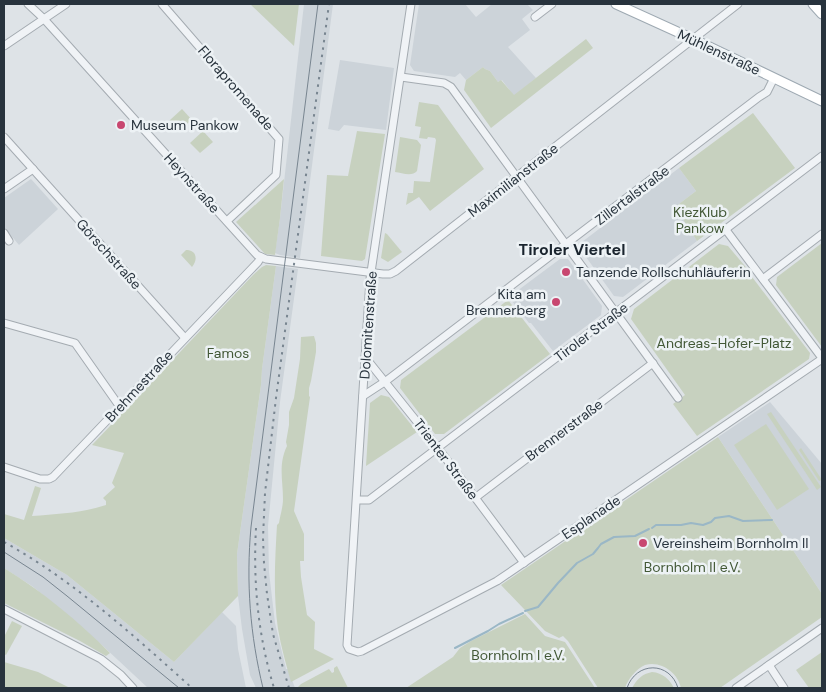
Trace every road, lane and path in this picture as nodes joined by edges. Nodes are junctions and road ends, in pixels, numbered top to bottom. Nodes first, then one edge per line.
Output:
1 (28, 4) edge
2 (66, 4) edge
3 (162, 4) edge
4 (411, 4) edge
5 (552, 4) edge
6 (616, 4) edge
7 (738, 4) edge
8 (813, 4) edge
9 (822, 14) edge
10 (536, 17) dead end
11 (44, 19) junction
12 (693, 39) junction
13 (4, 46) edge
14 (401, 77) junction
15 (774, 78) junction
16 (822, 101) edge
17 (4, 137) edge
18 (822, 156) edge
19 (33, 169) junction
20 (518, 176) junction
21 (4, 189) edge
22 (227, 221) junction
23 (726, 230) junction
24 (4, 233) edge
25 (822, 234) edge
26 (9, 241) dead end
27 (567, 245) junction
28 (261, 257) junction
29 (371, 272) junction
30 (763, 279) junction
31 (616, 313) junction
32 (4, 323) edge
33 (185, 338) junction
34 (365, 357) junction
35 (822, 359) edge
36 (653, 363) junction
37 (386, 381) junction
38 (363, 396) junction
39 (678, 398) dead end
40 (120, 406) junction
41 (438, 448) junction
42 (4, 467) edge
43 (475, 498) junction
44 (357, 500) junction
45 (524, 563) junction
46 (4, 610) edge
47 (822, 628) edge
48 (349, 649) joint
49 (769, 665) junction
50 (133, 688) edge
51 (736, 688) edge
52 (784, 688) edge

1 - 11 street, Heynstraße
2 - 11 street
3 - 22 street, Florapromenade
4 - 14 street, Dolomitenstraße
5 - 10 street
6 - 12 main road, Mühlenstraße
7 - 12 street, Maximilianstraße
8 - 9 main road
11 - 13 street
11 - 22 street, Heynstraße
12 - 15 main road, Mühlenstraße
12 - 20 street, Maximilianstraße
14 - 20 street
14 - 29 street, Dolomitenstraße
15 - 16 main road, Mühlenstraße
15 - 27 street, Zillertalstraße
17 - 19 street, Görschstraße
18 - 23 street, Tiroler Straße
19 - 21 street
19 - 33 street, Görschstraße
20 - 27 street
20 - 29 street, Maximilianstraße
22 - 28 street, Heynstraße
23 - 30 street
23 - 31 street, Tiroler Straße
24 - 26 street
25 - 30 street
27 - 31 street
27 - 37 street, Zillertalstraße
28 - 29 street, Maximilianstraße
28 - 33 street, Brehmestraße
29 - 34 street, Dolomitenstraße
30 - 35 street
31 - 36 street
31 - 41 street, Tiroler Straße
32 - 40 street
33 - 40 street, Brehmestraße
34 - 37 street, Trienter Straße
34 - 38 street, Dolomitenstraße
35 - 45 street, Esplanade
36 - 39 street
36 - 43 street, Brennerstraße
37 - 38 street, Zillertalstraße
37 - 41 street, Trienter Straße
38 - 44 street, Dolomitenstraße
40 - 42 street, Brehmestraße
41 - 43 street, Trienter Straße
41 - 44 street, Tiroler Straße
43 - 45 street, Trienter Straße
44 - 48 street, Dolomitenstraße
45 - 48 street, Esplanade
46 - 50 street
47 - 49 street
49 - 51 street
49 - 52 street

